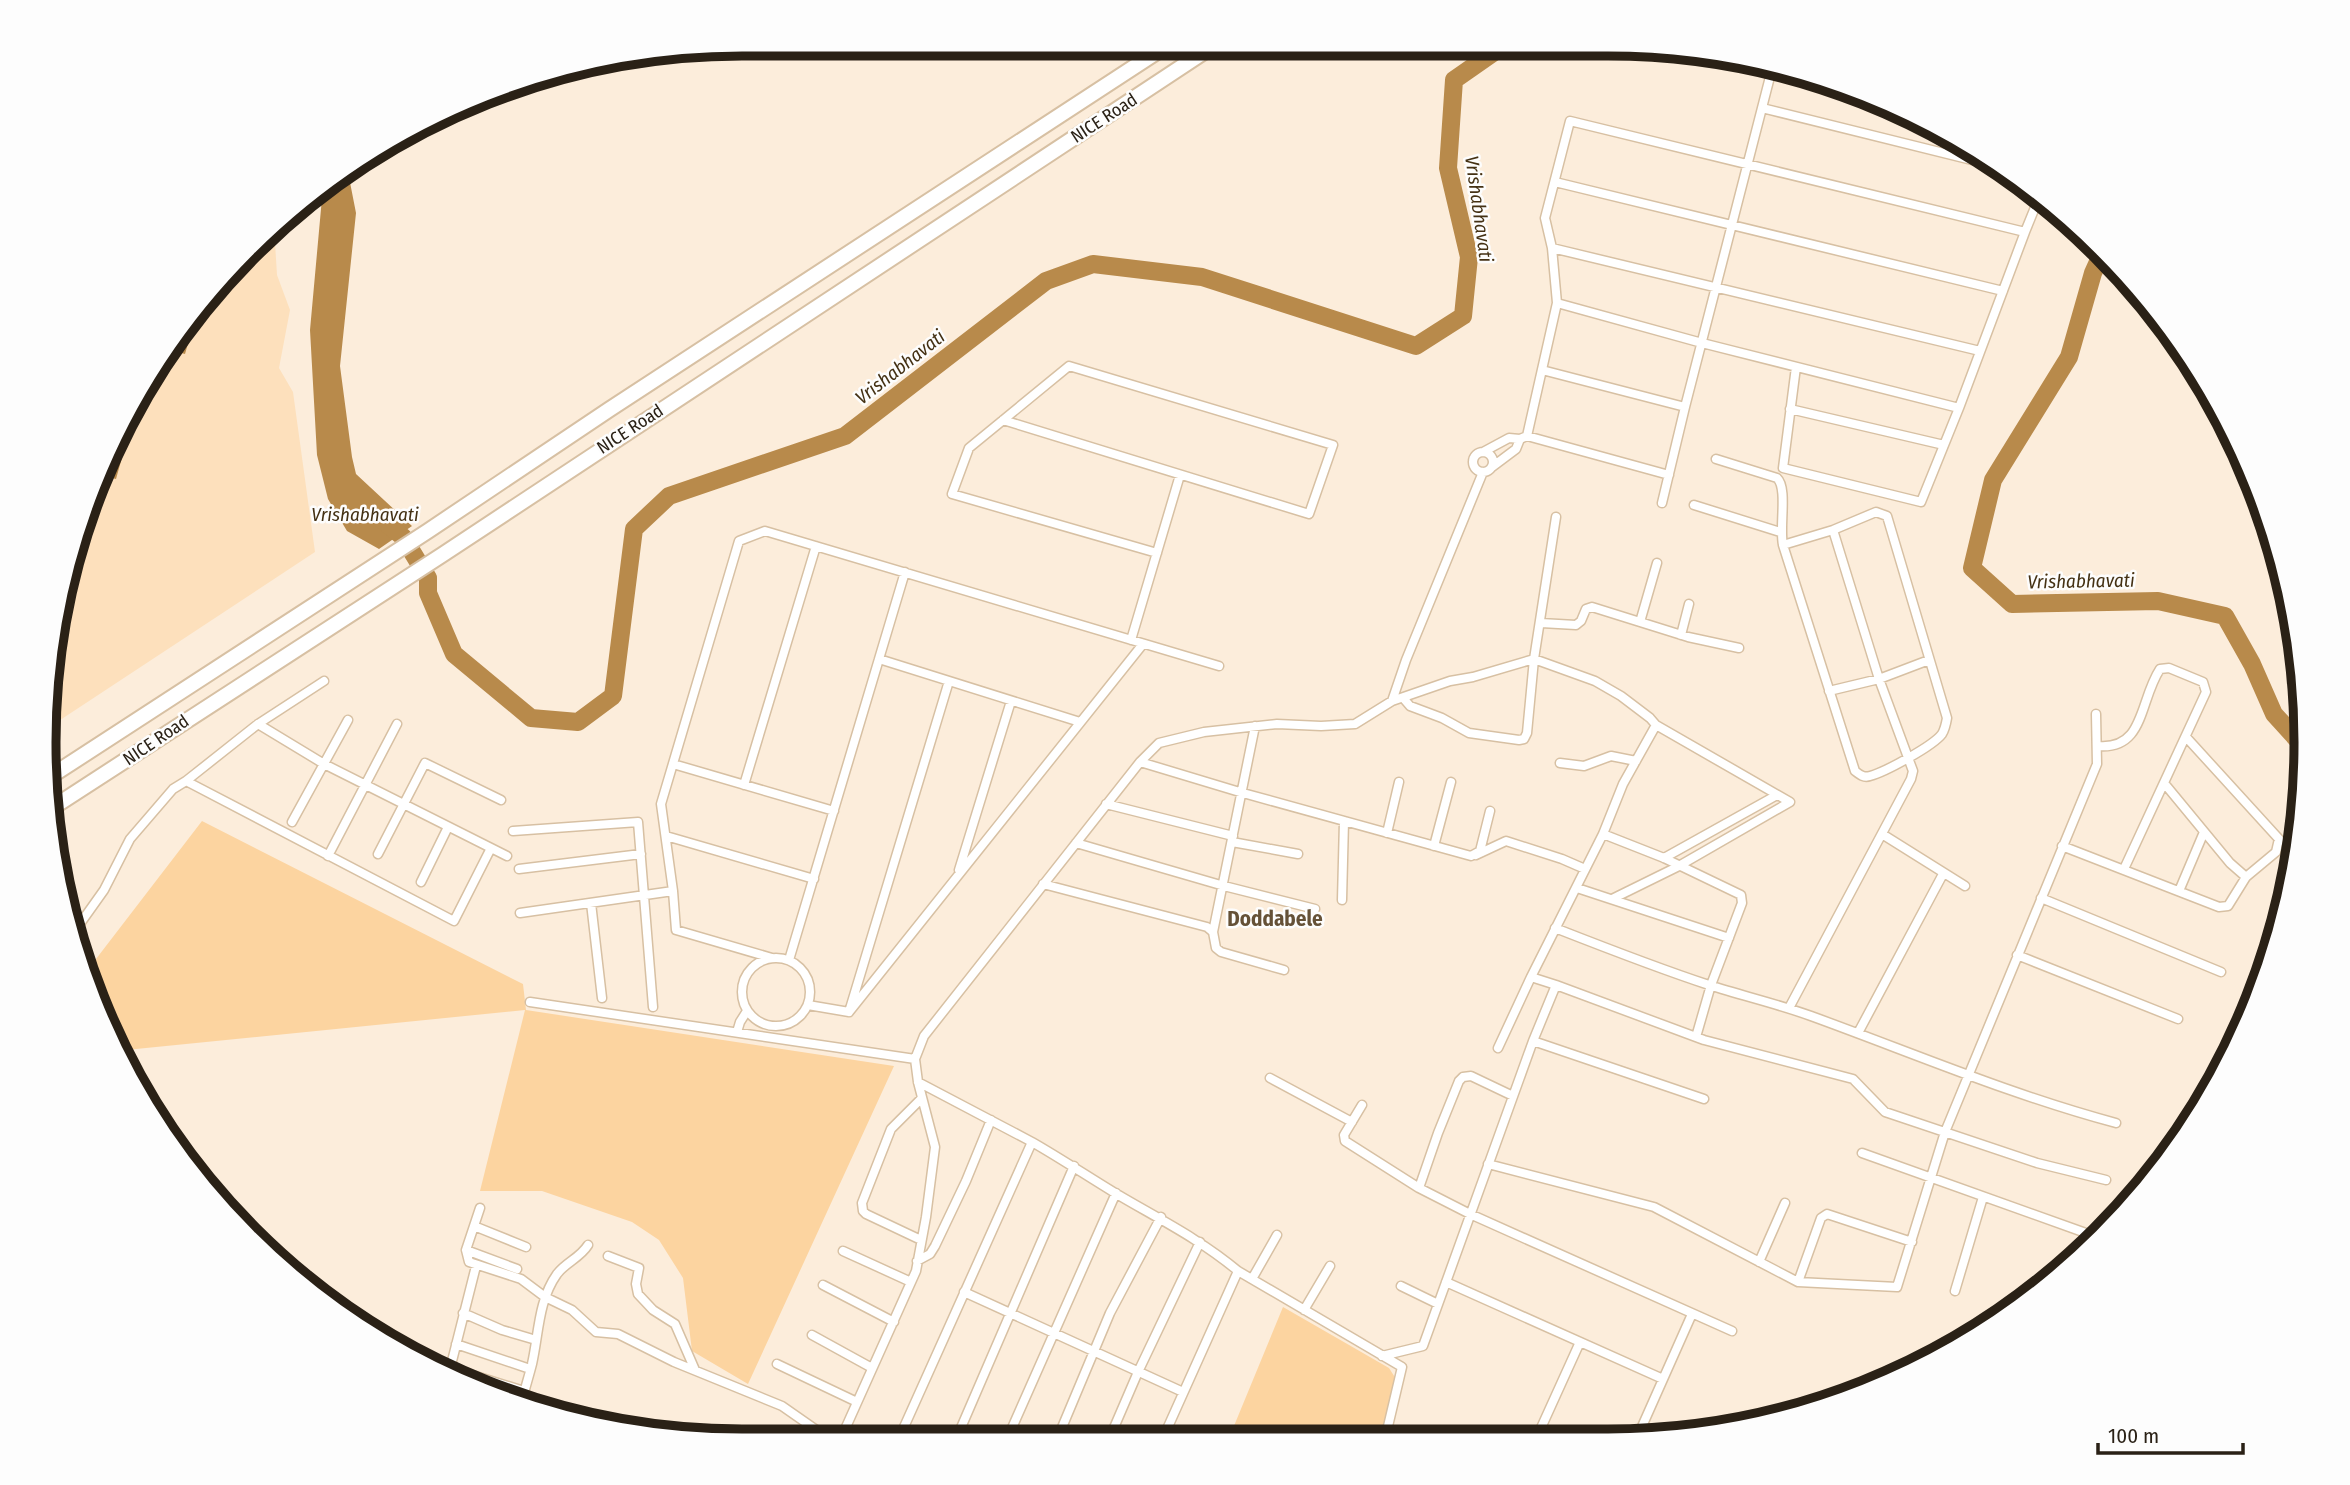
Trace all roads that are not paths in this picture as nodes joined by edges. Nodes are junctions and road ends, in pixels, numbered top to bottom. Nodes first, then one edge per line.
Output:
1 (1151, 56) edge
2 (1198, 56) edge
3 (1770, 76) edge
4 (1762, 108) junction
5 (1967, 158) edge
6 (1748, 164) junction
7 (1555, 182) junction
8 (2035, 206) edge
9 (1731, 224) junction
10 (2025, 232) junction
11 (1552, 248) junction
12 (1717, 286) junction
13 (2003, 291) junction
14 (1557, 303) junction
15 (1702, 343) junction
16 (1980, 351) junction
17 (1796, 367) junction
18 (1542, 370) junction
19 (1685, 407) junction
20 (1959, 408) junction
21 (1790, 409) junction
22 (1003, 420) junction
23 (1523, 437) junction
24 (1944, 445) junction
25 (1483, 452) junction
26 (1716, 459) dead end
27 (1492, 467) junction
28 (1483, 472) junction
29 (1180, 475) junction
30 (1669, 475) junction
31 (1662, 503) dead end
32 (1694, 505) dead end
33 (1556, 517) dead end
34 (1833, 530) junction
35 (1780, 532) junction
36 (1783, 545) junction
37 (816, 546) junction
38 (1157, 553) junction
39 (1657, 563) dead end
40 (905, 572) junction
41 (1689, 604) dead end
42 (1640, 622) junction
43 (1541, 623) junction
44 (1681, 635) junction
45 (1131, 640) junction
46 (1143, 644) junction
47 (1739, 648) dead end
48 (879, 659) junction
49 (1534, 659) junction
50 (1929, 660) junction
51 (1219, 666) dead end
52 (1879, 679) junction
53 (324, 681) dead end
54 (949, 681) junction
55 (1829, 691) junction
56 (1404, 699) junction
57 (1012, 701) junction
58 (1392, 701) junction
59 (2096, 714) dead end
60 (348, 720) dead end
61 (1080, 722) junction
62 (397, 723) dead end
63 (258, 724) junction
64 (1656, 725) junction
65 (1255, 726) junction
66 (2186, 737) junction
67 (2098, 746) junction
68 (1908, 758) junction
69 (1636, 761) junction
70 (1139, 762) junction
71 (1560, 763) dead end
72 (324, 764) junction
73 (673, 764) junction
74 (57, 772) edge
75 (186, 781) junction
76 (1399, 782) dead end
77 (1451, 782) dead end
78 (2164, 783) junction
79 (365, 785) junction
80 (744, 785) junction
81 (1242, 793) junction
82 (1777, 795) junction
83 (501, 800) dead end
84 (59, 803) edge
85 (1106, 804) junction
86 (404, 805) junction
87 (834, 811) junction
88 (1490, 811) dead end
89 (1345, 821) junction
90 (292, 822) dead end
91 (447, 827) junction
92 (513, 831) dead end
93 (2204, 832) junction
94 (1387, 833) junction
95 (1603, 834) junction
96 (1882, 834) junction
97 (666, 836) junction
98 (1233, 839) junction
99 (1076, 843) junction
100 (1434, 846) junction
101 (2062, 846) junction
102 (491, 848) junction
103 (378, 854) dead end
104 (641, 854) junction
105 (1298, 854) dead end
106 (1476, 855) junction
107 (328, 856) junction
108 (507, 856) dead end
109 (1664, 858) junction
110 (1680, 865) junction
111 (519, 869) dead end
112 (1585, 869) junction
113 (2124, 869) junction
114 (1943, 874) junction
115 (957, 877) junction
116 (2246, 877) junction
117 (814, 879) junction
118 (421, 882) dead end
119 (1043, 884) junction
120 (1224, 886) junction
121 (1965, 886) dead end
122 (1577, 888) junction
123 (673, 891) junction
124 (2179, 891) junction
125 (644, 895) junction
126 (2041, 898) junction
127 (1612, 899) junction
128 (1342, 900) dead end
129 (591, 902) junction
130 (1315, 909) dead end
131 (520, 913) dead end
132 (80, 924) edge
133 (1555, 928) junction
134 (1213, 932) junction
135 (1729, 938) junction
136 (2017, 955) junction
137 (772, 958) junction
138 (789, 960) junction
139 (1284, 970) dead end
140 (2221, 972) dead end
141 (1531, 977) junction
142 (1556, 985) junction
143 (1711, 985) junction
144 (603, 998) dead end
145 (530, 1002) dead end
146 (808, 1004) junction
147 (653, 1007) dead end
148 (1789, 1008) junction
149 (747, 1011) junction
150 (849, 1012) junction
151 (2178, 1019) dead end
152 (793, 1021) junction
153 (737, 1032) junction
154 (1857, 1033) junction
155 (1696, 1037) junction
156 (793, 1040) junction
157 (1533, 1041) junction
158 (1498, 1048) dead end
159 (915, 1059) junction
160 (1969, 1077) junction
161 (1270, 1078) dead end
162 (918, 1082) junction
163 (1513, 1096) junction
164 (922, 1098) junction
165 (1704, 1099) dead end
166 (1362, 1105) dead end
167 (990, 1120) junction
168 (1352, 1122) junction
169 (2116, 1124) dead end
170 (1945, 1132) junction
171 (1032, 1142) junction
172 (1862, 1153) dead end
173 (1488, 1164) junction
174 (1074, 1166) junction
175 (1931, 1179) junction
176 (2106, 1180) dead end
177 (1419, 1188) junction
178 (1116, 1194) junction
179 (1983, 1197) junction
180 (1785, 1203) dead end
181 (480, 1208) dead end
182 (1470, 1214) junction
183 (1161, 1217) junction
184 (474, 1226) junction
185 (2087, 1234) edge
186 (1276, 1235) dead end
187 (921, 1240) junction
188 (1200, 1242) junction
189 (1912, 1242) junction
190 (588, 1245) dead end
191 (526, 1247) dead end
192 (467, 1250) junction
193 (843, 1251) dead end
194 (608, 1256) dead end
195 (917, 1261) junction
196 (1759, 1262) junction
197 (476, 1266) junction
198 (1330, 1266) dead end
199 (517, 1269) dead end
200 (1238, 1271) junction
201 (1252, 1279) junction
202 (911, 1282) junction
203 (1446, 1282) junction
204 (1798, 1282) junction
205 (823, 1285) dead end
206 (1401, 1286) dead end
207 (1955, 1290) dead end
208 (964, 1292) junction
209 (545, 1297) junction
210 (1438, 1304) junction
211 (1304, 1310) junction
212 (1010, 1313) junction
213 (463, 1314) junction
214 (1692, 1314) junction
215 (894, 1322) junction
216 (1732, 1331) dead end
217 (1054, 1334) junction
218 (812, 1335) dead end
219 (536, 1340) junction
220 (1580, 1342) junction
221 (456, 1344) junction
222 (1094, 1352) junction
223 (1382, 1356) junction
224 (451, 1363) edge
225 (777, 1364) dead end
226 (872, 1368) junction
227 (530, 1369) junction
228 (695, 1370) junction
229 (1138, 1372) junction
230 (1663, 1379) junction
231 (1183, 1392) junction
232 (524, 1393) edge
233 (857, 1402) junction
234 (1641, 1428) edge
235 (815, 1429) edge
236 (845, 1429) edge
237 (903, 1429) edge
238 (960, 1429) edge
239 (1012, 1429) edge
240 (1061, 1429) edge
241 (1113, 1429) edge
242 (1167, 1429) edge
243 (1387, 1429) edge
244 (1541, 1429) edge

1 - 74 highway, NICE Road
2 - 84 highway, NICE Road
3 - 4 street
4 - 5 street
4 - 6 street
6 - 7 street
6 - 9 street
6 - 10 street
7 - 9 street
7 - 11 street
8 - 10 street
9 - 12 street
9 - 13 street
10 - 13 street
11 - 12 street
11 - 14 street
12 - 15 street
12 - 16 street
13 - 16 street
14 - 15 street
14 - 18 street
15 - 17 street
15 - 19 street
16 - 20 street
17 - 20 street
17 - 21 street
18 - 19 street
18 - 23 street
19 - 30 street
20 - 24 street
21 - 24 street
21 - 24 street
22 - 29 street
22 - 29 street
22 - 38 street
23 - 25 street
23 - 27 street
23 - 30 street
25 - 27 street
25 - 28 street
26 - 35 street
27 - 28 street
28 - 58 street
29 - 38 street
30 - 31 street
32 - 35 street
33 - 43 street
34 - 36 street
34 - 50 street
34 - 52 street
35 - 36 street
36 - 55 street
37 - 40 street
37 - 73 street
37 - 80 street
38 - 45 street
39 - 42 street
40 - 45 street
40 - 48 street
41 - 44 street
42 - 43 street
42 - 44 street
43 - 49 street
44 - 47 street
45 - 46 street
46 - 51 street
46 - 61 street
48 - 54 street
48 - 87 street
49 - 56 street
49 - 56 street
49 - 64 street
50 - 52 street
50 - 68 street
52 - 55 street
52 - 68 street
53 - 63 street
54 - 57 street
54 - 150 street
55 - 68 street
56 - 58 street
57 - 61 street
57 - 115 street
58 - 65 street
59 - 67 street
60 - 72 street
61 - 115 street
62 - 79 street
63 - 72 street
63 - 75 street
64 - 69 street
64 - 82 street
65 - 70 street
65 - 81 street
66 - 67 street
66 - 78 street
66 - 116 street
67 - 101 street
68 - 96 street
69 - 71 street
69 - 95 street
70 - 81 street
70 - 85 street
72 - 79 street
72 - 90 street
73 - 80 street
73 - 97 street
75 - 107 street
75 - 132 street
76 - 94 street
77 - 100 street
78 - 93 street
78 - 113 street
79 - 86 street
79 - 107 street
80 - 87 street
81 - 89 street
81 - 98 street
82 - 109 street
82 - 110 street
83 - 86 street
85 - 98 street
85 - 99 street
86 - 91 street
86 - 103 street
87 - 117 street
88 - 106 street
89 - 94 street
89 - 128 street
91 - 102 street
91 - 118 street
92 - 104 street
93 - 116 street
93 - 124 street
94 - 100 street
95 - 109 street
95 - 112 street
96 - 114 street
96 - 148 street
97 - 117 street
97 - 123 street
98 - 105 street
98 - 120 street
99 - 119 street
99 - 120 street
100 - 106 street
101 - 113 street
101 - 126 street
102 - 107 street
102 - 108 street
104 - 111 street
104 - 125 street
106 - 112 street
109 - 110 street
110 - 127 street
110 - 135 street
112 - 122 street
113 - 124 street
114 - 121 street
114 - 154 street
115 - 150 street
116 - 124 street
117 - 138 street
119 - 134 street
119 - 159 street
120 - 130 street
120 - 134 street
122 - 127 street
122 - 133 street
123 - 125 street
123 - 137 street
125 - 129 street
125 - 147 street
126 - 136 street
126 - 140 street
127 - 135 street
129 - 131 street
129 - 144 street
133 - 141 street
133 - 143 street
134 - 139 street
135 - 143 street
136 - 151 street
136 - 160 street
137 - 138 street
137 - 149 street
138 - 146 street
141 - 142 street
141 - 158 street
142 - 155 street
142 - 157 street
143 - 148 street
143 - 155 street
145 - 153 street
146 - 150 street
146 - 152 street
148 - 154 street
149 - 152 street
149 - 153 street
152 - 156 street
153 - 156 street
154 - 160 street
155 - 170 street
156 - 159 street
157 - 163 street
157 - 165 street
159 - 162 street
160 - 169 street
160 - 170 street
161 - 168 street
162 - 164 street
162 - 167 street
163 - 173 street
163 - 177 street
164 - 187 street
164 - 187 street
166 - 168 street
167 - 171 street
167 - 195 street
168 - 177 street
170 - 175 street
170 - 176 street
171 - 174 street
171 - 208 street
172 - 175 street
173 - 182 street
173 - 196 street
174 - 178 street
174 - 212 street
175 - 179 street
175 - 189 street
177 - 182 street
178 - 183 street
178 - 217 street
179 - 185 street
179 - 207 street
180 - 196 street
181 - 184 street
182 - 203 street
182 - 214 street
183 - 188 street
183 - 222 street
184 - 191 street
184 - 192 street
186 - 201 street
187 - 195 street
188 - 200 street
188 - 229 street
189 - 204 street
189 - 204 street
190 - 209 street
192 - 197 street
192 - 199 street
193 - 202 street
194 - 228 street
195 - 202 street
196 - 204 street
197 - 209 street
197 - 213 street
198 - 211 street
200 - 201 street
200 - 231 street
201 - 211 street
202 - 215 street
203 - 210 street
203 - 220 street
205 - 215 street
206 - 210 street
208 - 212 street
208 - 237 street
209 - 219 street
209 - 228 street
210 - 223 street
211 - 223 street
212 - 217 street
212 - 238 street
213 - 219 street
213 - 221 street
214 - 216 street
214 - 230 street
215 - 226 street
217 - 222 street
217 - 239 street
218 - 226 street
219 - 227 street
220 - 230 street
220 - 244 street
221 - 224 street
221 - 227 street
222 - 229 street
222 - 240 street
223 - 243 street
225 - 233 street
226 - 233 street
227 - 232 street
228 - 235 street
229 - 231 street
229 - 241 street
230 - 234 street
231 - 242 street
233 - 236 street

